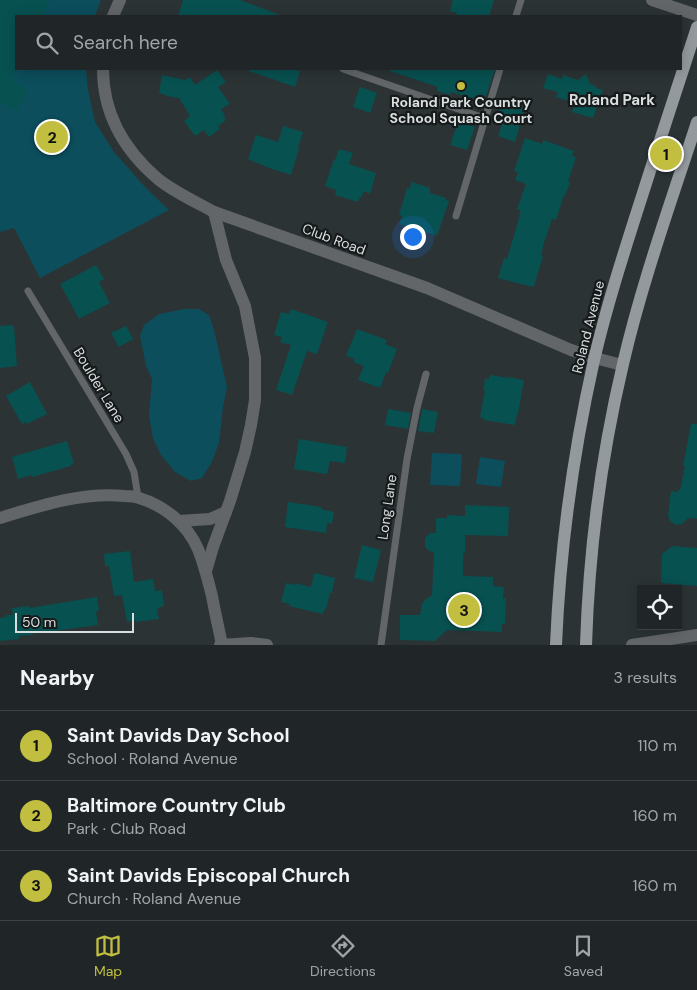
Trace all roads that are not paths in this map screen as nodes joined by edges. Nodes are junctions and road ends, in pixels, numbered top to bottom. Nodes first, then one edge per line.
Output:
1 (120, 0) edge
2 (521, 0) edge
3 (652, 0) edge
4 (113, 15) edge
5 (516, 15) edge
6 (697, 15) edge
7 (697, 27) edge
8 (103, 70) edge
9 (346, 70) edge
10 (500, 70) edge
11 (484, 118) junction
12 (697, 122) edge
13 (214, 212) junction
14 (456, 216) dead end
15 (28, 290) dead end
16 (595, 358) junction
17 (622, 365) junction
18 (426, 374) dead end
19 (138, 497) junction
20 (226, 512) junction
21 (0, 518) edge
22 (179, 521) junction
23 (206, 571) junction
24 (697, 635) edge
25 (222, 645) edge
26 (267, 645) edge
27 (381, 645) edge
28 (556, 645) edge
29 (586, 645) edge
30 (632, 645) edge

1 - 4 street
2 - 5 lane
3 - 6 street
7 - 16 main road, Roland Avenue
8 - 13 street, Club Road
9 - 11 lane
10 - 11 lane
11 - 14 lane
12 - 17 main road
13 - 16 street, Club Road
13 - 20 street
15 - 19 lane, Boulder Lane
16 - 17 street, Club Road
16 - 28 main road, Roland Avenue
17 - 29 main road
18 - 27 lane, Long Lane
19 - 21 street
19 - 22 street
20 - 22 street
20 - 23 street
22 - 23 street
23 - 25 street
24 - 30 street
25 - 26 street

